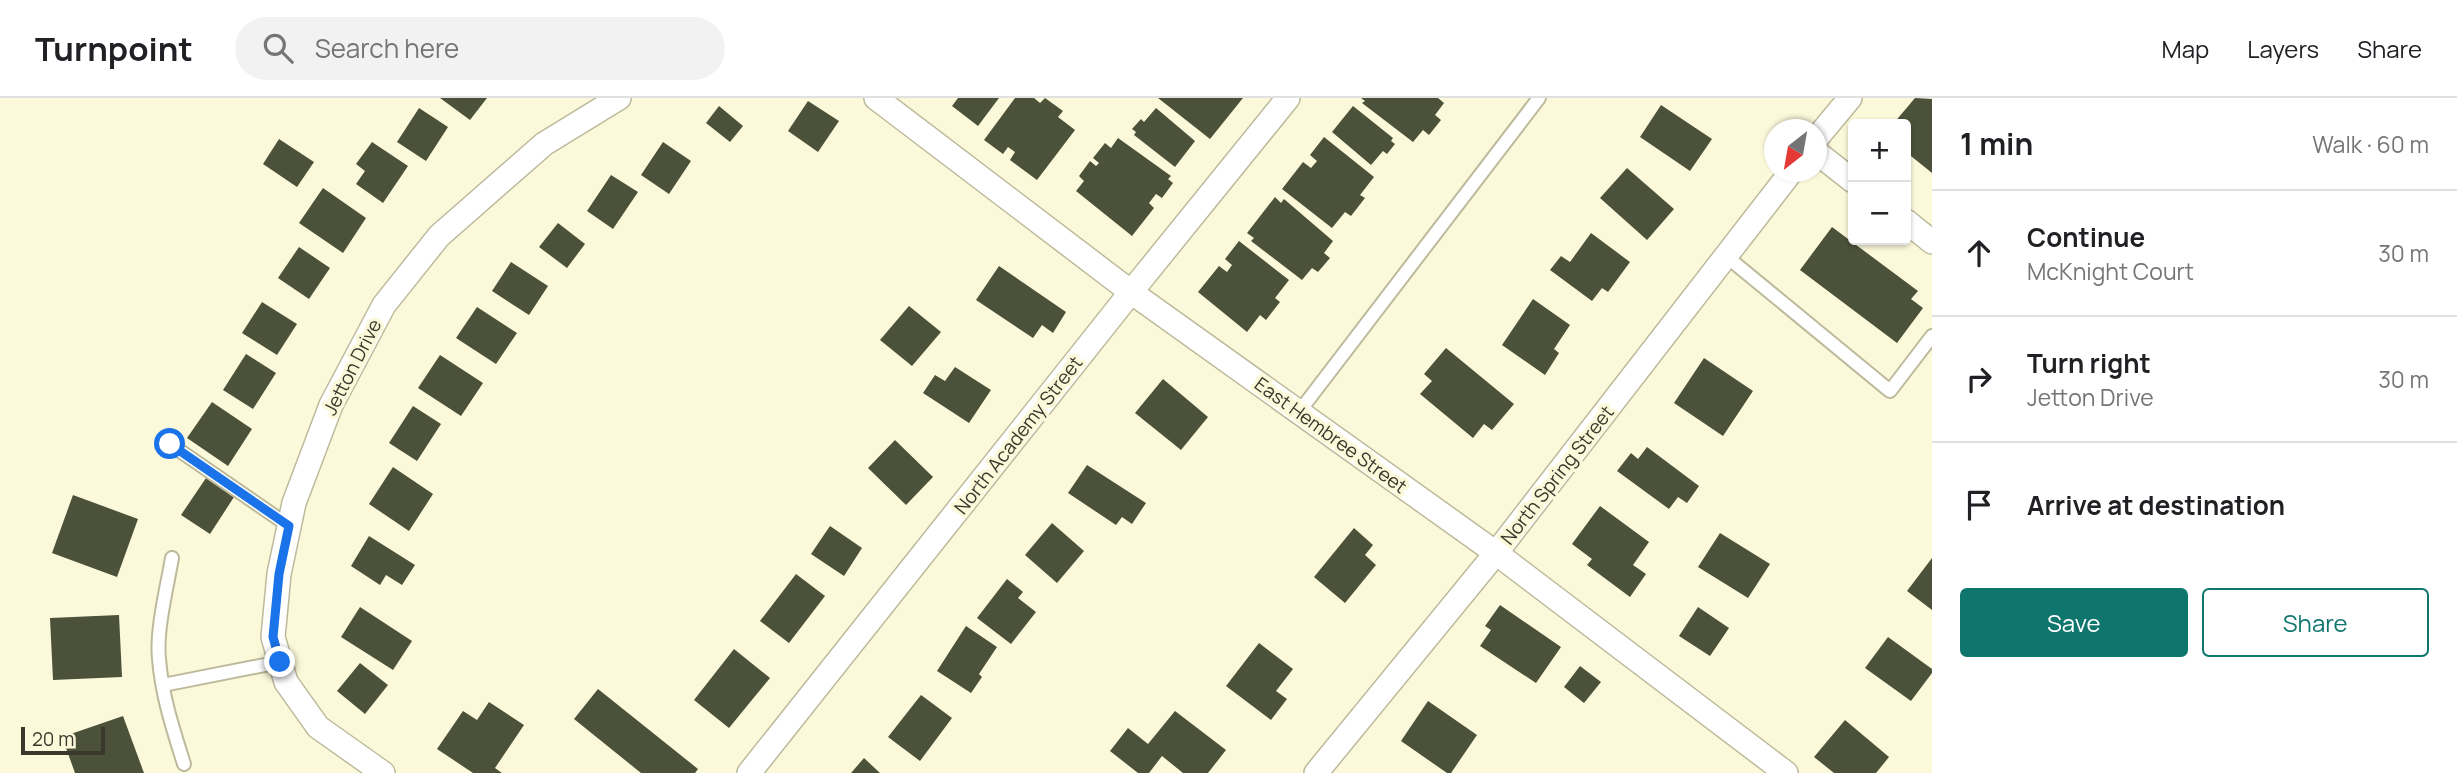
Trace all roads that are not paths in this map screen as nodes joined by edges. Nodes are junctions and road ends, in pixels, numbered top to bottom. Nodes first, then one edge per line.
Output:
1 (619, 98) edge
2 (876, 98) edge
3 (1288, 98) edge
4 (1539, 98) edge
5 (1850, 98) edge
6 (1827, 126) edge
7 (1827, 161) edge
8 (1848, 177) edge
9 (1783, 182) edge
10 (1911, 225) edge
11 (1932, 242) edge
12 (1726, 257) junction
13 (1131, 292) junction
14 (1932, 336) edge
15 (1299, 412) junction
16 (170, 444) dead end
17 (289, 526) junction
18 (1496, 553) junction
19 (172, 558) dead end
20 (280, 662) junction
21 (163, 685) junction
22 (184, 764) dead end
23 (383, 773) edge
24 (749, 773) edge
25 (1316, 773) edge
26 (1786, 773) edge

1 - 17 street, Jetton Drive
2 - 13 street, East Hembree Street
3 - 13 street, North Academy Street
4 - 15 lane
5 - 6 street
7 - 8 street
9 - 12 street, North Spring Street
10 - 11 street
12 - 14 lane
12 - 18 street, North Spring Street
13 - 15 street, East Hembree Street
13 - 24 street, North Academy Street
15 - 18 street, East Hembree Street
16 - 17 lane
17 - 20 street, Jetton Drive
18 - 25 street, North Spring Street
18 - 26 street, East Hembree Street
19 - 21 lane
20 - 21 lane
20 - 23 street, Jetton Drive
21 - 22 lane

